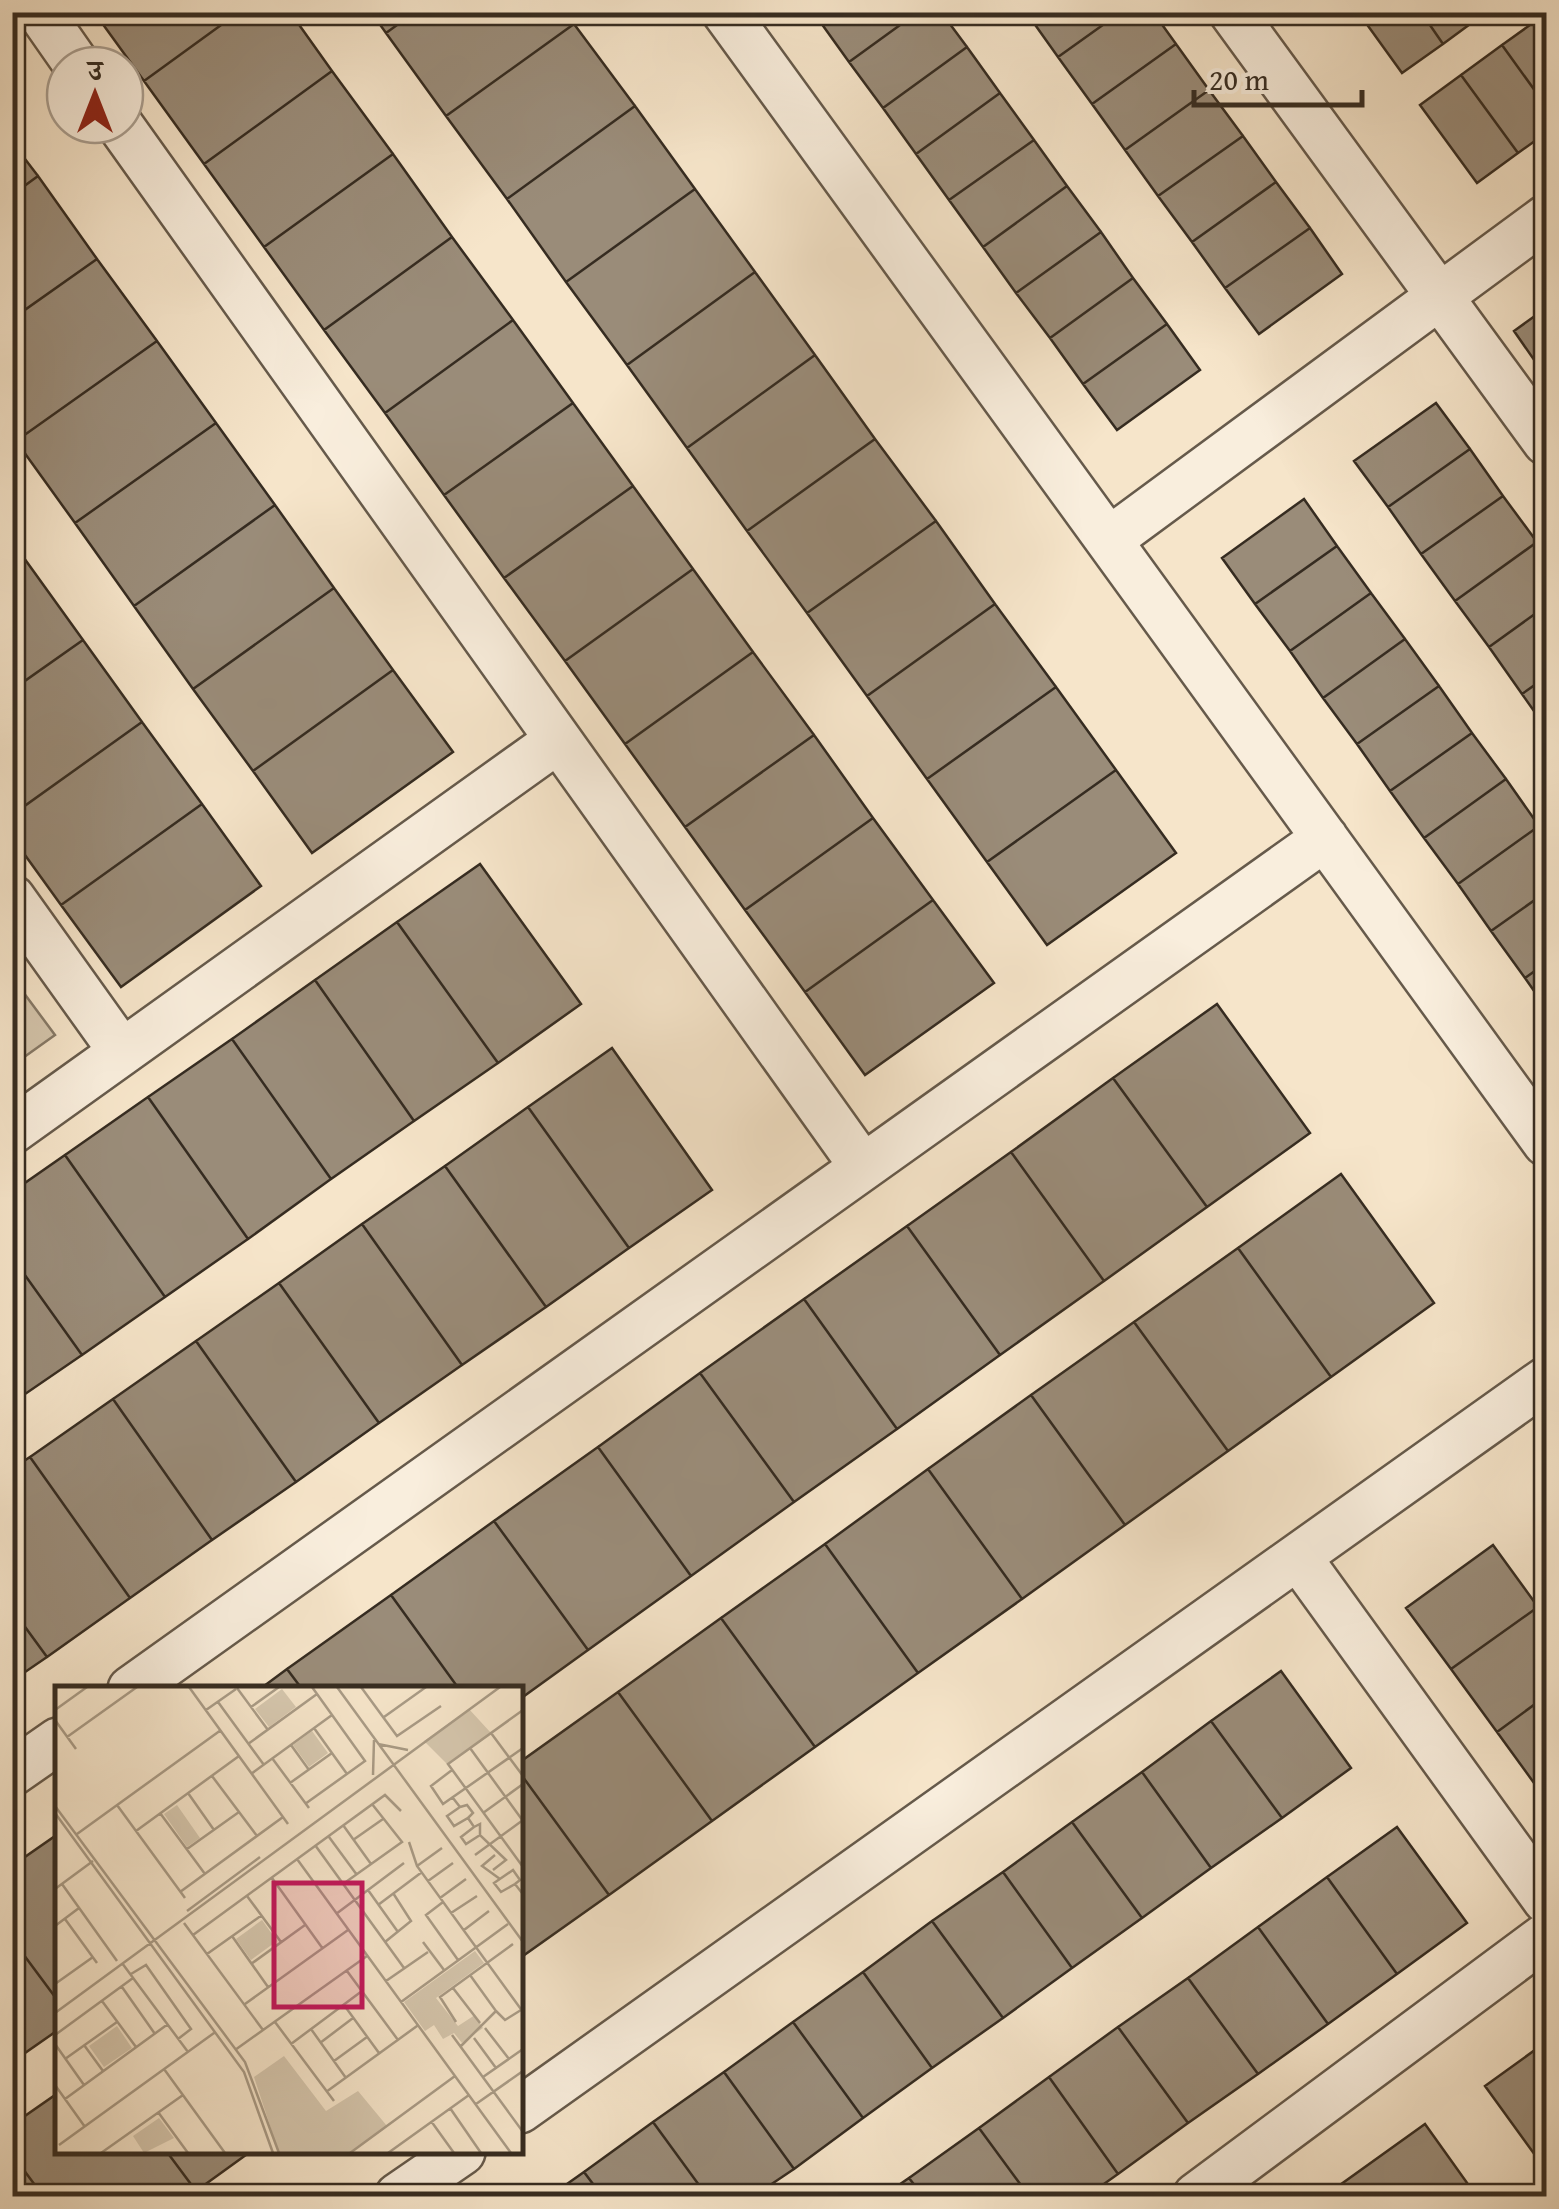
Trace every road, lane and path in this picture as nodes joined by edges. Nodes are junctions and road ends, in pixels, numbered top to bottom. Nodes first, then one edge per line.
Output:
1 (40, 12) edge
2 (725, 12) edge
3 (1237, 14) edge
4 (63, 45) edge
5 (134, 145) edge
6 (1546, 218) edge
7 (1441, 296) junction
8 (1546, 442) edge
9 (1108, 540) junction
10 (558, 740) junction
11 (1326, 838) junction
12 (12, 898) edge
13 (122, 1052) junction
14 (12, 1131) edge
15 (1546, 1142) edge
16 (863, 1168) junction
17 (1546, 1380) edge
18 (1298, 1557) junction
19 (135, 1686) edge
20 (55, 1743) edge
21 (12, 1773) edge
22 (1546, 1900) edge
23 (1546, 1936) edge
24 (522, 2109) edge
25 (459, 2154) edge
26 (1251, 2180) edge
27 (398, 2196) edge
28 (1196, 2196) edge

1 - 4 street
2 - 9 street
3 - 7 street
5 - 10 street
6 - 7 street
7 - 8 street
7 - 9 street
9 - 11 street
10 - 13 street
10 - 16 street
11 - 15 street
11 - 16 street
12 - 13 street
13 - 14 street
16 - 19 street
17 - 18 street
18 - 22 street
18 - 24 street
20 - 21 street
23 - 26 street
25 - 27 street
26 - 28 street

